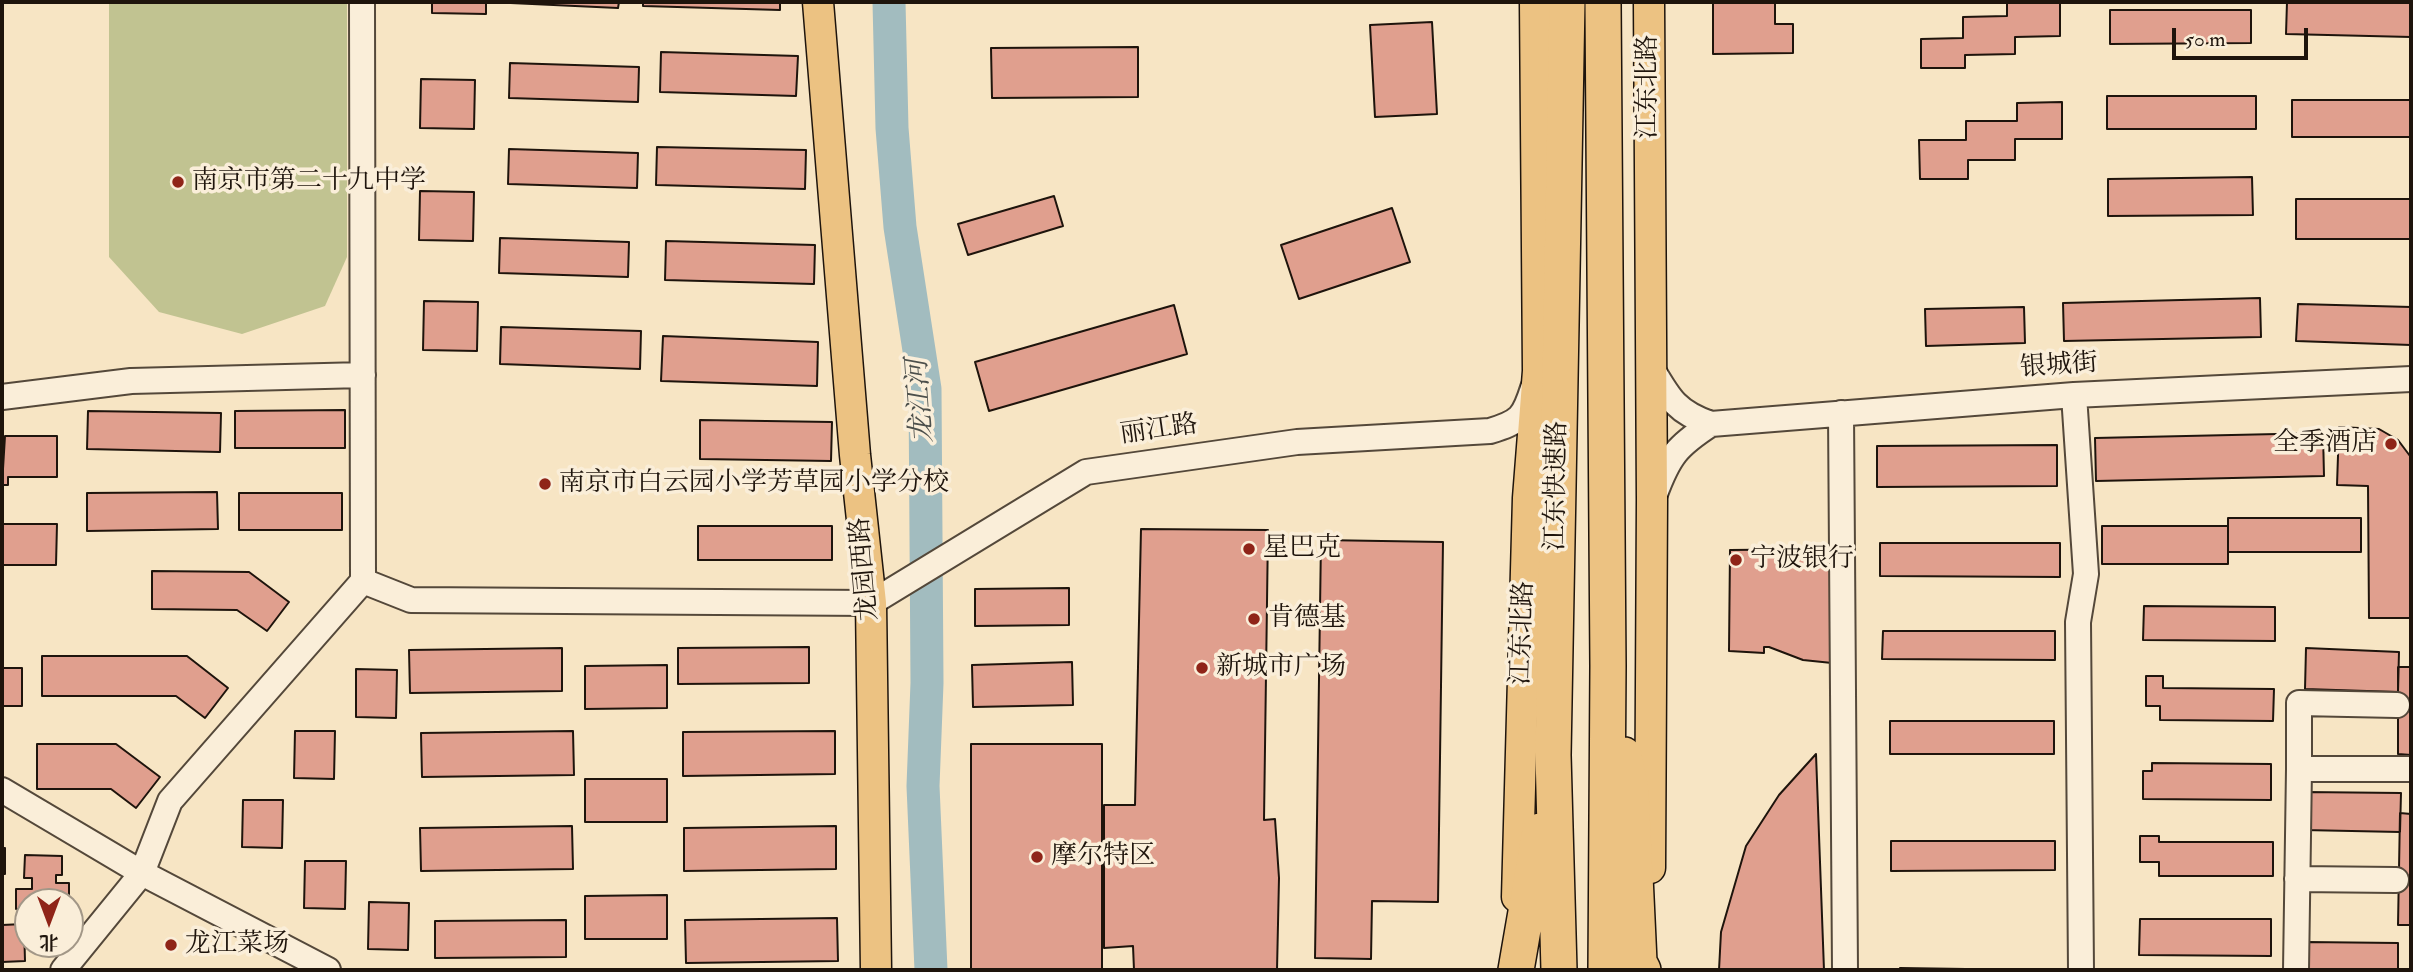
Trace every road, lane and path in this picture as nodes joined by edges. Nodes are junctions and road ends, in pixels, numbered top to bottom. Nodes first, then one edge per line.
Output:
1 (362, 2) edge
2 (818, 2) edge
3 (1535, 2) edge
4 (1567, 2) edge
5 (1603, 2) edge
6 (1649, 2) edge
7 (1651, 367) junction
8 (1538, 371) junction
9 (363, 375) junction
10 (2411, 379) edge
11 (2074, 394) junction
12 (2, 397) edge
13 (1842, 413) junction
14 (1711, 424) junction
15 (1490, 431) junction
16 (1528, 498) junction
17 (1652, 500) junction
18 (363, 581) junction
19 (872, 603) junction
20 (1608, 666) junction
21 (2397, 705) dead end
22 (1553, 755) junction
23 (2299, 769) junction
24 (2411, 769) edge
25 (2, 790) edge
26 (142, 873) junction
27 (2297, 879) junction
28 (2396, 880) dead end
29 (63, 970) edge
30 (328, 970) edge
31 (876, 970) edge
32 (1515, 970) edge
33 (1559, 970) edge
34 (1606, 970) edge
35 (1643, 970) edge
36 (1650, 970) edge
37 (1845, 970) edge
38 (2081, 970) edge
39 (2296, 970) edge

1 - 9 street
2 - 19 main road, 龙园西路
3 - 8 main road, 江东北路
4 - 22 highway, 江东快速路
5 - 20 highway, 江东快速路
6 - 7 main road, 江东北路
7 - 14 street
7 - 17 main road, 江东北路
8 - 15 street, 丽江路
8 - 16 main road, 江东北路
9 - 12 street
9 - 18 street
10 - 11 street, 银城街
11 - 13 street, 银城街
11 - 38 street
13 - 14 street, 银城街
13 - 37 street
14 - 17 street, 银城街
15 - 16 street
15 - 19 street, 丽江路
16 - 32 main road, 江东北路
17 - 36 main road, 江东北路
18 - 19 street
18 - 26 street
19 - 31 main road, 龙园西路
20 - 34 highway, 江东快速路
20 - 35 highway
21 - 23 street
22 - 32 highway
22 - 33 highway, 江东快速路
23 - 24 street
23 - 27 street
25 - 26 street
26 - 29 street
26 - 30 street
27 - 28 street
27 - 39 street

